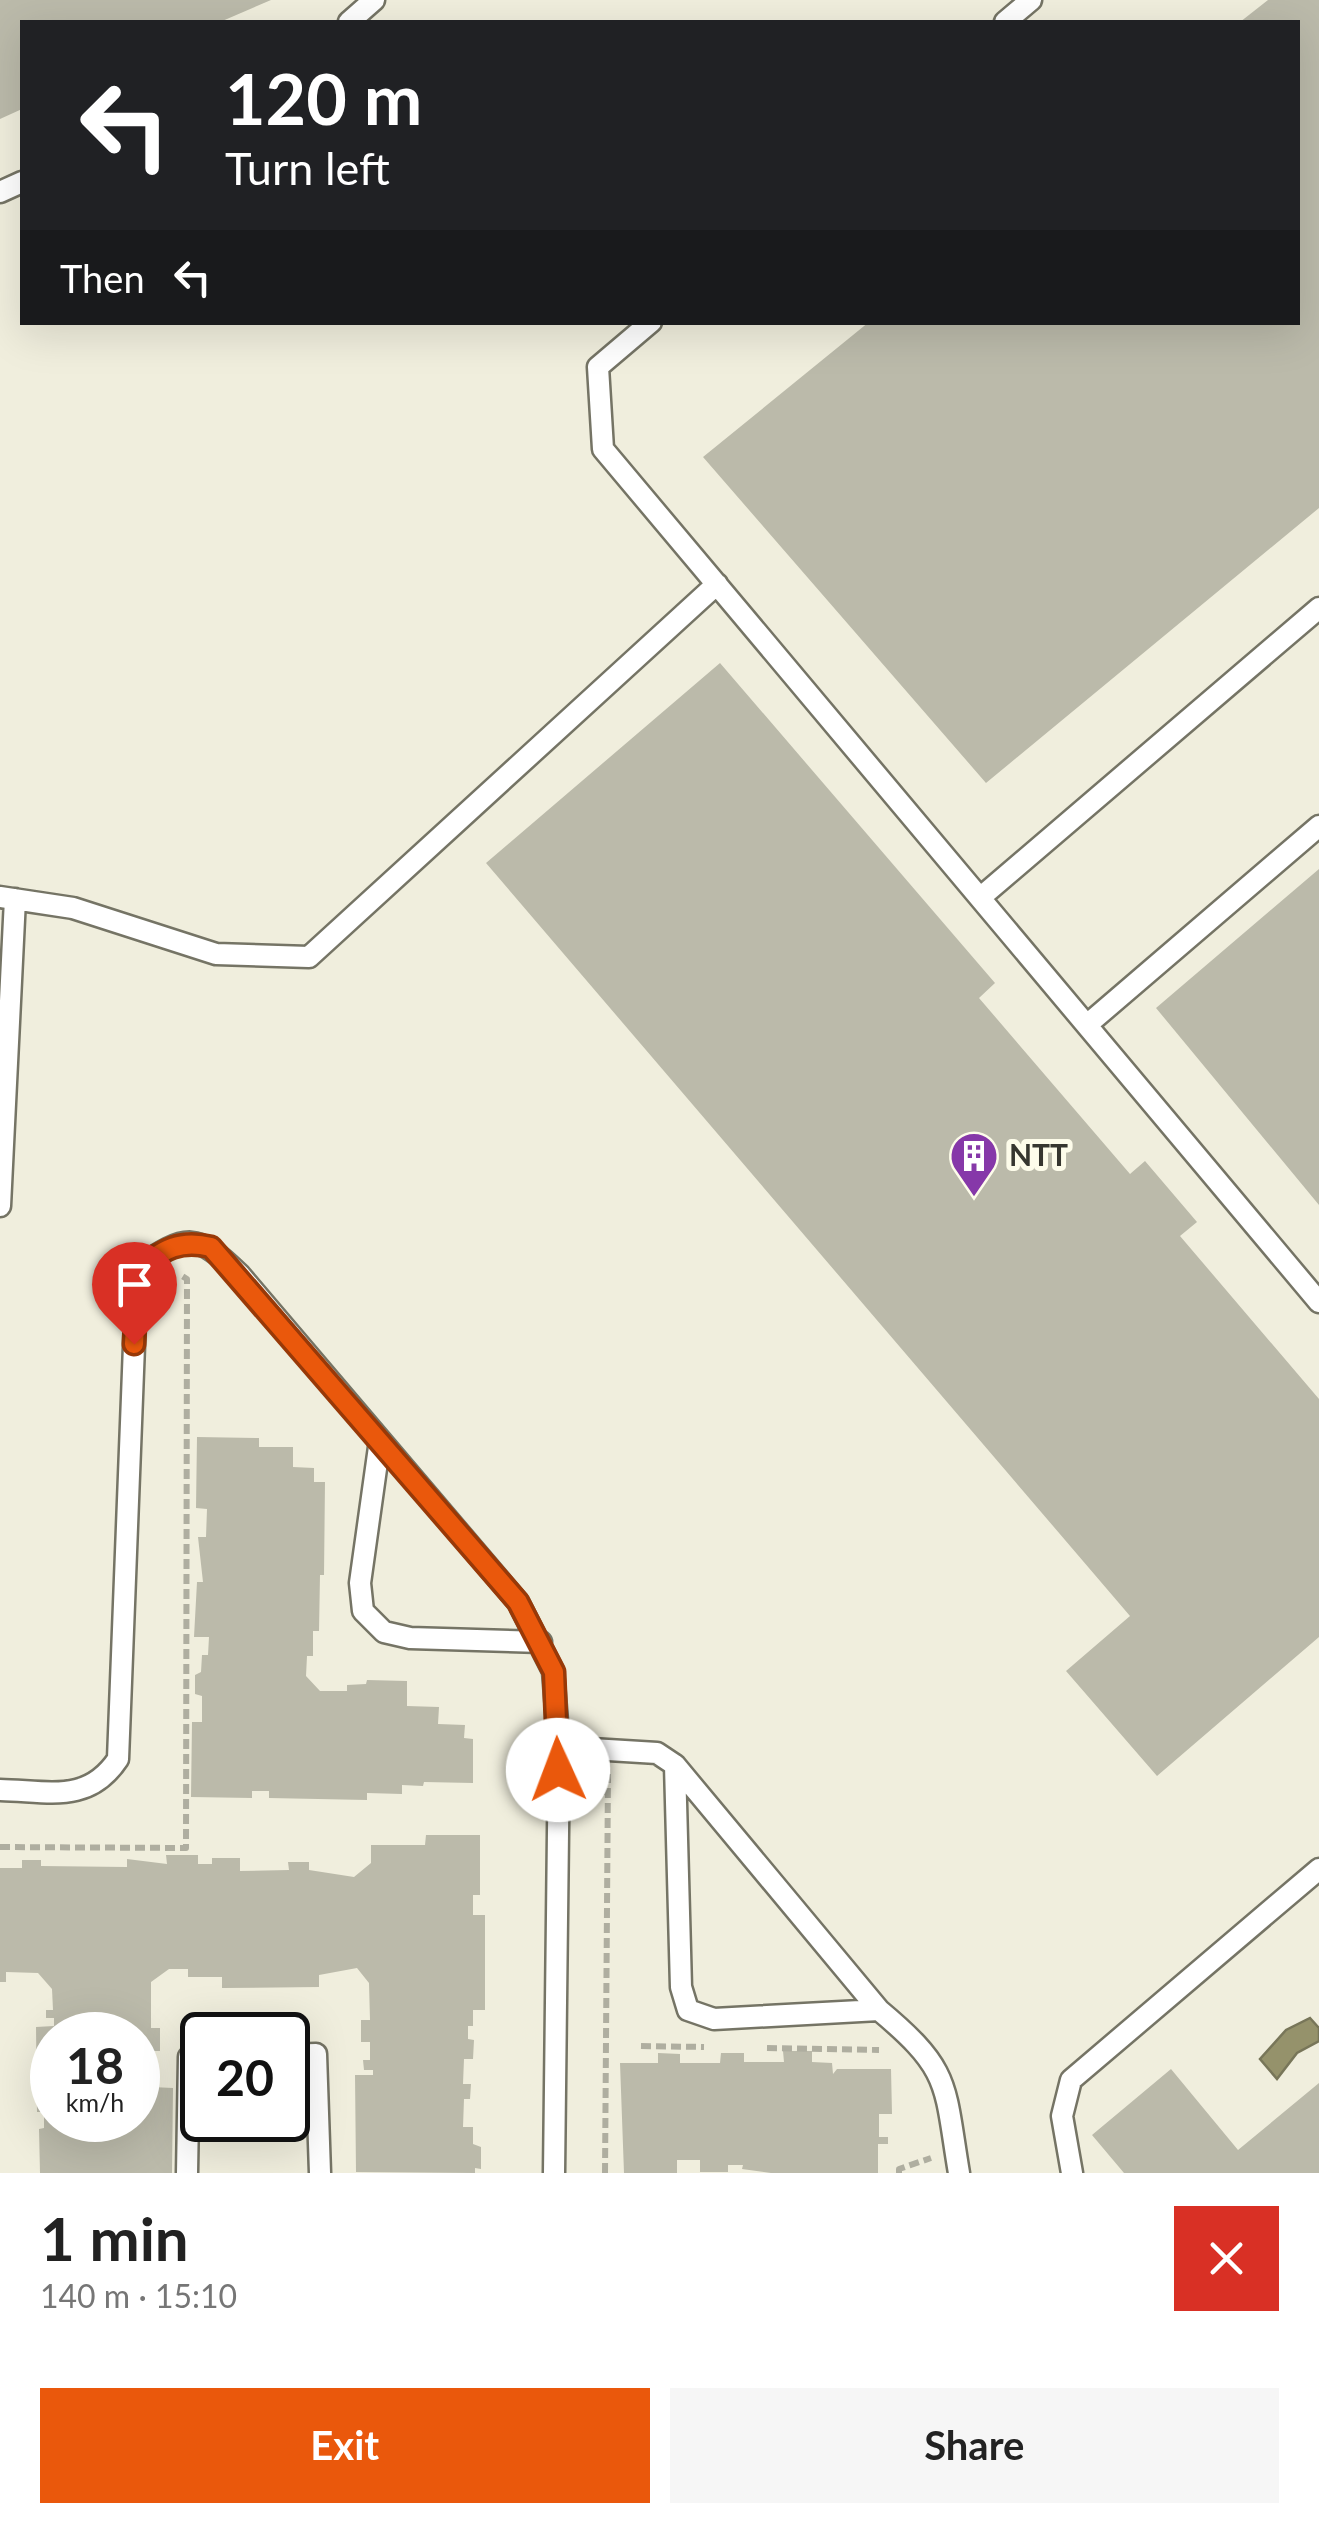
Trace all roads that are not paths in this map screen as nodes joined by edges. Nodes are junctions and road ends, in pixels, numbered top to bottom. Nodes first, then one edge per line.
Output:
1 (374, 0) edge
2 (1031, 0) edge
3 (350, 20) edge
4 (1007, 20) edge
5 (648, 325) edge
6 (718, 584) junction
7 (1319, 608) edge
8 (1319, 826) edge
9 (981, 897) junction
10 (8, 898) edge
11 (1088, 1024) junction
12 (0, 1206) edge
13 (1319, 1302) edge
14 (380, 1440) junction
15 (541, 1642) junction
16 (559, 1746) junction
17 (675, 1765) junction
18 (0, 1790) edge
19 (1319, 1869) edge
20 (879, 2010) junction
21 (310, 2054) edge
22 (187, 2142) edge
23 (187, 2173) edge
24 (320, 2173) edge
25 (554, 2173) edge
26 (958, 2173) edge
27 (1072, 2173) edge

1 - 3 lane
2 - 4 lane
5 - 6 lane
6 - 9 lane
6 - 10 lane
7 - 9 lane
8 - 11 lane
9 - 11 lane
10 - 12 lane
11 - 13 lane
14 - 15 lane
14 - 15 lane
14 - 18 lane
15 - 16 lane
16 - 17 lane
16 - 25 lane
17 - 20 lane
17 - 20 lane
19 - 27 lane
20 - 26 lane
21 - 24 lane
22 - 23 lane

